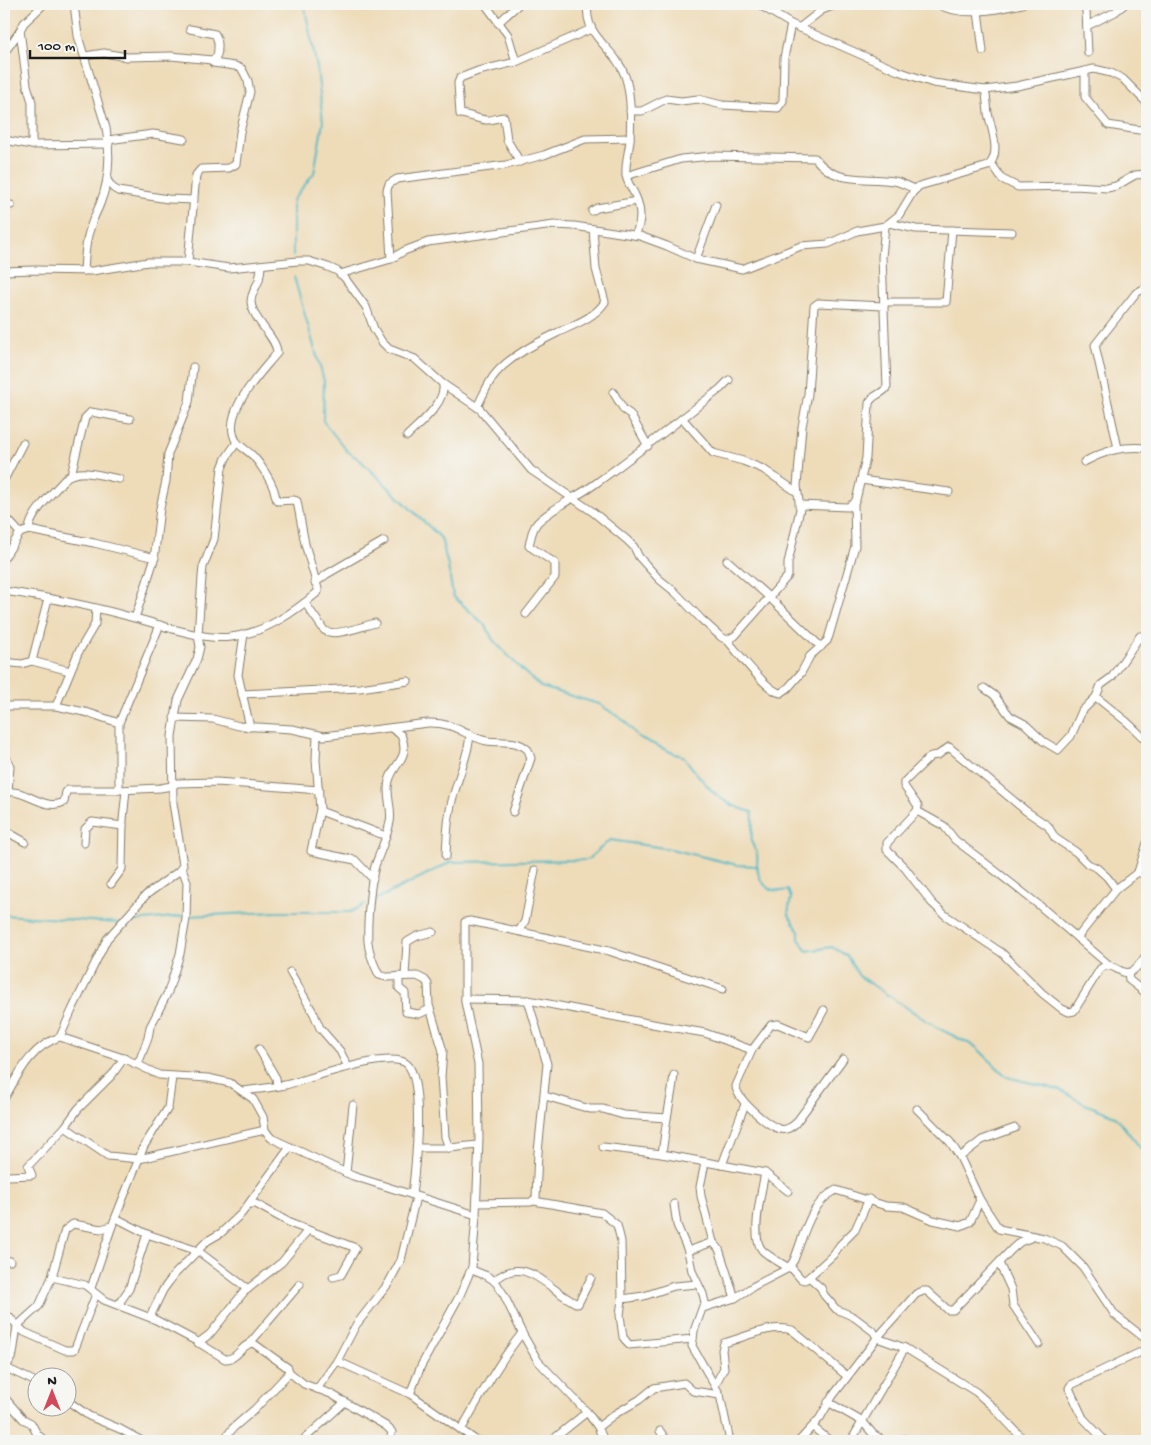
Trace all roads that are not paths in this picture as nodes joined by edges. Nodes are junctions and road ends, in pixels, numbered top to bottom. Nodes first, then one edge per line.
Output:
1 (44, 4) edge
2 (74, 4) edge
3 (485, 4) edge
4 (519, 4) edge
5 (588, 4) edge
6 (758, 4) edge
7 (838, 4) edge
8 (937, 4) edge
9 (1022, 4) edge
10 (1084, 4) edge
11 (1125, 4) edge
12 (978, 11) junction
13 (498, 23) junction
14 (791, 24) junction
15 (1087, 26) junction
16 (799, 28) junction
17 (190, 29) dead end
18 (20, 30) junction
19 (591, 30) junction
20 (983, 51) dead end
21 (4, 53) edge
22 (1088, 53) dead end
23 (85, 56) junction
24 (212, 60) junction
25 (516, 62) junction
26 (1085, 71) junction
27 (985, 90) junction
28 (1147, 102) edge
29 (630, 111) junction
30 (1147, 128) edge
31 (630, 138) junction
32 (184, 139) dead end
33 (4, 140) edge
34 (109, 142) junction
35 (32, 145) junction
36 (520, 162) junction
37 (991, 163) junction
38 (1147, 174) edge
39 (626, 176) junction
40 (107, 180) junction
41 (916, 189) junction
42 (194, 200) junction
43 (637, 201) junction
44 (716, 204) dead end
45 (592, 211) dead end
46 (888, 224) junction
47 (593, 229) junction
48 (952, 230) junction
49 (1012, 232) dead end
50 (635, 235) junction
51 (391, 258) junction
52 (696, 258) junction
53 (188, 262) junction
54 (261, 265) junction
55 (4, 271) edge
56 (84, 271) junction
57 (340, 274) junction
58 (1147, 287) edge
59 (884, 304) junction
60 (193, 367) dead end
61 (729, 380) dead end
62 (443, 384) junction
63 (613, 392) dead end
64 (477, 406) junction
65 (682, 418) junction
66 (130, 419) dead end
67 (407, 436) dead end
68 (237, 442) junction
69 (23, 443) dead end
70 (648, 446) junction
71 (1118, 448) junction
72 (1147, 448) edge
73 (1084, 462) dead end
74 (71, 475) junction
75 (119, 479) dead end
76 (4, 480) edge
77 (861, 480) junction
78 (797, 492) junction
79 (949, 492) dead end
80 (570, 498) junction
81 (854, 504) junction
82 (800, 505) junction
83 (4, 516) edge
84 (28, 530) junction
85 (20, 533) junction
86 (384, 541) dead end
87 (4, 558) edge
88 (155, 558) junction
89 (727, 560) dead end
90 (316, 583) junction
91 (4, 591) edge
92 (770, 598) junction
93 (48, 599) junction
94 (305, 602) junction
95 (96, 608) junction
96 (526, 614) dead end
97 (135, 618) junction
98 (375, 623) dead end
99 (160, 625) junction
100 (244, 634) junction
101 (198, 635) junction
102 (727, 640) junction
103 (1147, 643) edge
104 (821, 647) junction
105 (32, 661) junction
106 (4, 662) edge
107 (70, 671) junction
108 (408, 681) dead end
109 (984, 688) dead end
110 (242, 694) junction
111 (1096, 697) junction
112 (4, 706) edge
113 (56, 706) junction
114 (174, 718) junction
115 (119, 723) junction
116 (250, 727) junction
117 (391, 728) junction
118 (470, 734) junction
119 (317, 735) junction
120 (1147, 741) edge
121 (4, 753) edge
122 (172, 786) junction
123 (122, 790) junction
124 (319, 790) junction
125 (6, 795) edge
126 (320, 811) junction
127 (917, 811) junction
128 (513, 812) dead end
129 (123, 826) junction
130 (4, 830) edge
131 (386, 836) junction
132 (26, 842) dead end
133 (84, 843) dead end
134 (1147, 843) edge
135 (446, 856) dead end
136 (182, 868) junction
137 (535, 870) dead end
138 (1138, 872) junction
139 (1147, 876) edge
140 (373, 878) junction
141 (111, 884) dead end
142 (1116, 889) junction
143 (518, 931) junction
144 (432, 932) dead end
145 (1077, 938) junction
146 (1147, 954) edge
147 (1109, 966) junction
148 (290, 972) dead end
149 (1128, 973) junction
150 (402, 976) junction
151 (723, 989) dead end
152 (1147, 994) edge
153 (465, 999) junction
154 (528, 1000) junction
155 (430, 1009) junction
156 (824, 1010) dead end
157 (60, 1037) junction
158 (259, 1050) dead end
159 (752, 1050) junction
160 (124, 1058) junction
161 (842, 1059) dead end
162 (135, 1064) junction
163 (348, 1067) junction
164 (674, 1075) dead end
165 (172, 1077) junction
166 (277, 1086) junction
167 (243, 1091) junction
168 (545, 1096) junction
169 (4, 1100) edge
170 (745, 1104) junction
171 (353, 1105) dead end
172 (917, 1109) dead end
173 (667, 1118) junction
174 (65, 1127) junction
175 (1015, 1128) dead end
176 (265, 1130) junction
177 (478, 1145) junction
178 (603, 1146) dead end
179 (290, 1147) junction
180 (418, 1148) junction
181 (449, 1148) junction
182 (662, 1154) junction
183 (960, 1157) junction
184 (139, 1159) junction
185 (705, 1163) junction
186 (722, 1166) junction
187 (346, 1173) junction
188 (765, 1173) junction
189 (9, 1176) dead end
190 (788, 1191) dead end
191 (414, 1196) junction
192 (869, 1199) junction
193 (980, 1200) junction
194 (534, 1201) junction
195 (476, 1202) junction
196 (250, 1204) junction
197 (674, 1204) dead end
198 (476, 1215) junction
199 (116, 1218) junction
200 (112, 1226) junction
201 (308, 1230) junction
202 (147, 1234) junction
203 (1033, 1237) junction
204 (713, 1242) junction
205 (198, 1251) junction
206 (688, 1251) junction
207 (999, 1263) junction
208 (789, 1267) junction
209 (472, 1270) junction
210 (52, 1276) junction
211 (333, 1277) dead end
212 (809, 1277) junction
213 (591, 1278) dead end
214 (494, 1281) junction
215 (300, 1284) dead end
216 (698, 1284) junction
217 (248, 1289) junction
218 (93, 1291) junction
219 (735, 1298) junction
220 (622, 1299) junction
221 (118, 1305) junction
222 (706, 1307) junction
223 (4, 1312) edge
224 (150, 1317) junction
225 (17, 1326) junction
226 (522, 1333) junction
227 (877, 1338) junction
228 (693, 1339) junction
229 (1147, 1340) edge
230 (198, 1343) junction
231 (250, 1343) junction
232 (1039, 1344) dead end
233 (905, 1348) junction
234 (1147, 1349) edge
235 (337, 1361) junction
236 (4, 1369) edge
237 (289, 1372) junction
238 (847, 1376) junction
239 (28, 1380) edge
240 (715, 1385) junction
241 (317, 1389) junction
242 (410, 1394) junction
243 (720, 1395) junction
244 (4, 1397) edge
245 (345, 1402) junction
246 (828, 1402) junction
247 (78, 1408) edge
248 (587, 1412) junction
249 (863, 1422) junction
250 (813, 1426) junction
251 (598, 1427) junction
252 (461, 1430) junction
253 (660, 1431) dead end
254 (45, 1441) edge
255 (142, 1441) edge
256 (223, 1441) edge
257 (302, 1441) edge
258 (390, 1441) edge
259 (477, 1441) edge
260 (551, 1441) edge
261 (604, 1441) edge
262 (667, 1441) edge
263 (730, 1441) edge
264 (799, 1441) edge
265 (830, 1441) edge
266 (852, 1441) edge
267 (884, 1441) edge
268 (901, 1441) edge
269 (913, 1441) edge
270 (1025, 1441) edge
271 (1105, 1441) edge

1 - 18 street
2 - 23 street
3 - 13 street
4 - 13 street
5 - 19 street
6 - 14 street
7 - 16 street
8 - 12 street
9 - 12 street
10 - 15 street
11 - 15 street
12 - 20 street
13 - 25 street
14 - 16 street
14 - 29 street
15 - 22 street
16 - 27 street
17 - 24 street
18 - 21 street
18 - 35 street
19 - 25 street
19 - 29 street
23 - 24 street
23 - 34 street
24 - 42 street
25 - 36 street
26 - 27 street
26 - 28 street
26 - 30 street
27 - 37 street
29 - 31 street
31 - 36 street
31 - 39 street
32 - 34 street
33 - 35 street
34 - 35 street
34 - 40 street
36 - 51 street
37 - 38 street
37 - 41 street
39 - 41 street
39 - 43 street
40 - 42 street
40 - 56 street
41 - 46 street
42 - 53 street
43 - 45 street
43 - 50 street
44 - 52 street
46 - 48 street
46 - 52 street
46 - 59 street
47 - 50 street
47 - 51 street
47 - 64 street
48 - 49 street
48 - 59 street
50 - 52 street
51 - 57 street
53 - 54 street
53 - 56 street
54 - 57 street
54 - 68 street
55 - 56 street
57 - 62 street
58 - 71 street
59 - 77 street
59 - 78 street
60 - 88 street
61 - 65 street
62 - 64 street
62 - 67 street
63 - 70 street
64 - 80 street
65 - 70 street
65 - 78 street
66 - 74 street
68 - 90 street
68 - 101 street
69 - 76 street
70 - 80 street
71 - 72 street
71 - 73 street
74 - 75 street
74 - 84 street
77 - 79 street
77 - 81 street
78 - 82 street
80 - 96 street
80 - 102 street
81 - 82 street
81 - 104 street
82 - 92 street
83 - 85 street
84 - 85 street
84 - 88 street
85 - 87 street
86 - 90 street
88 - 97 street
89 - 92 street
90 - 94 street
91 - 93 street
92 - 102 street
92 - 104 street
93 - 95 street
93 - 105 street
94 - 98 street
94 - 100 street
95 - 97 street
95 - 107 street
97 - 99 street
99 - 101 street
99 - 115 street
100 - 101 street
100 - 110 street
101 - 114 street
102 - 104 street
103 - 111 street
105 - 106 street
105 - 107 street
107 - 113 street
108 - 110 street
109 - 111 street
110 - 116 street
111 - 120 street
112 - 113 street
113 - 115 street
114 - 116 street
114 - 122 street
115 - 123 street
116 - 119 street
117 - 118 street
117 - 119 street
117 - 131 street
118 - 128 street
118 - 135 street
119 - 124 street
121 - 125 street
122 - 123 street
122 - 124 street
122 - 136 street
123 - 125 street
123 - 129 street
124 - 126 street
126 - 131 street
126 - 140 street
127 - 142 street
127 - 145 street
127 - 147 street
129 - 133 street
129 - 141 street
130 - 132 street
131 - 140 street
134 - 138 street
136 - 157 street
136 - 162 street
137 - 143 street
138 - 139 street
138 - 142 street
140 - 150 street
142 - 145 street
143 - 151 street
143 - 153 street
144 - 150 street
145 - 147 street
146 - 149 street
147 - 149 street
148 - 163 street
149 - 152 street
150 - 155 street
150 - 155 street
153 - 154 street
153 - 177 street
154 - 159 street
154 - 168 street
155 - 181 street
156 - 159 street
157 - 160 street
157 - 169 street
158 - 166 street
159 - 170 street
160 - 162 street
160 - 174 street
161 - 170 street
162 - 165 street
163 - 166 street
163 - 180 street
164 - 173 street
165 - 167 street
165 - 184 street
166 - 167 street
167 - 176 street
168 - 173 street
168 - 194 street
170 - 186 street
171 - 187 street
172 - 183 street
173 - 182 street
174 - 184 street
174 - 189 street
175 - 183 street
176 - 179 street
176 - 184 street
177 - 181 street
177 - 195 street
178 - 182 street
179 - 187 street
179 - 196 street
180 - 181 street
180 - 191 street
182 - 185 street
183 - 193 street
184 - 199 street
185 - 186 street
185 - 204 street
186 - 188 street
187 - 191 street
188 - 190 street
188 - 208 street
191 - 198 street
191 - 235 street
192 - 193 street
192 - 208 street
192 - 212 street
193 - 203 street
194 - 195 street
194 - 220 street
195 - 198 street
196 - 201 street
196 - 205 street
197 - 206 street
198 - 209 street
199 - 200 street
199 - 202 street
200 - 210 street
200 - 218 street
201 - 211 street
201 - 217 street
202 - 205 street
202 - 221 street
203 - 207 street
203 - 229 street
204 - 206 street
204 - 219 street
205 - 217 street
205 - 224 street
206 - 216 street
207 - 227 street
207 - 232 street
208 - 212 street
208 - 219 street
209 - 214 street
209 - 242 street
210 - 218 street
210 - 225 street
212 - 227 street
213 - 214 street
214 - 226 street
215 - 231 street
216 - 220 street
216 - 222 street
217 - 230 street
218 - 221 street
218 - 225 street
219 - 222 street
220 - 228 street
221 - 224 street
222 - 228 street
223 - 225 street
224 - 230 street
225 - 236 street
226 - 248 street
226 - 252 street
227 - 233 street
227 - 238 street
228 - 240 street
230 - 231 street
231 - 237 street
233 - 249 street
233 - 270 street
234 - 271 street
235 - 241 street
235 - 242 street
236 - 239 street
237 - 241 street
237 - 256 street
238 - 240 street
238 - 246 street
240 - 243 street
241 - 245 street
242 - 252 street
243 - 251 street
243 - 263 street
244 - 254 street
245 - 257 street
245 - 258 street
246 - 249 street
246 - 250 street
247 - 255 street
248 - 251 street
248 - 260 street
249 - 266 street
249 - 267 street
250 - 264 street
250 - 265 street
251 - 261 street
252 - 259 street
253 - 262 street
268 - 269 street

